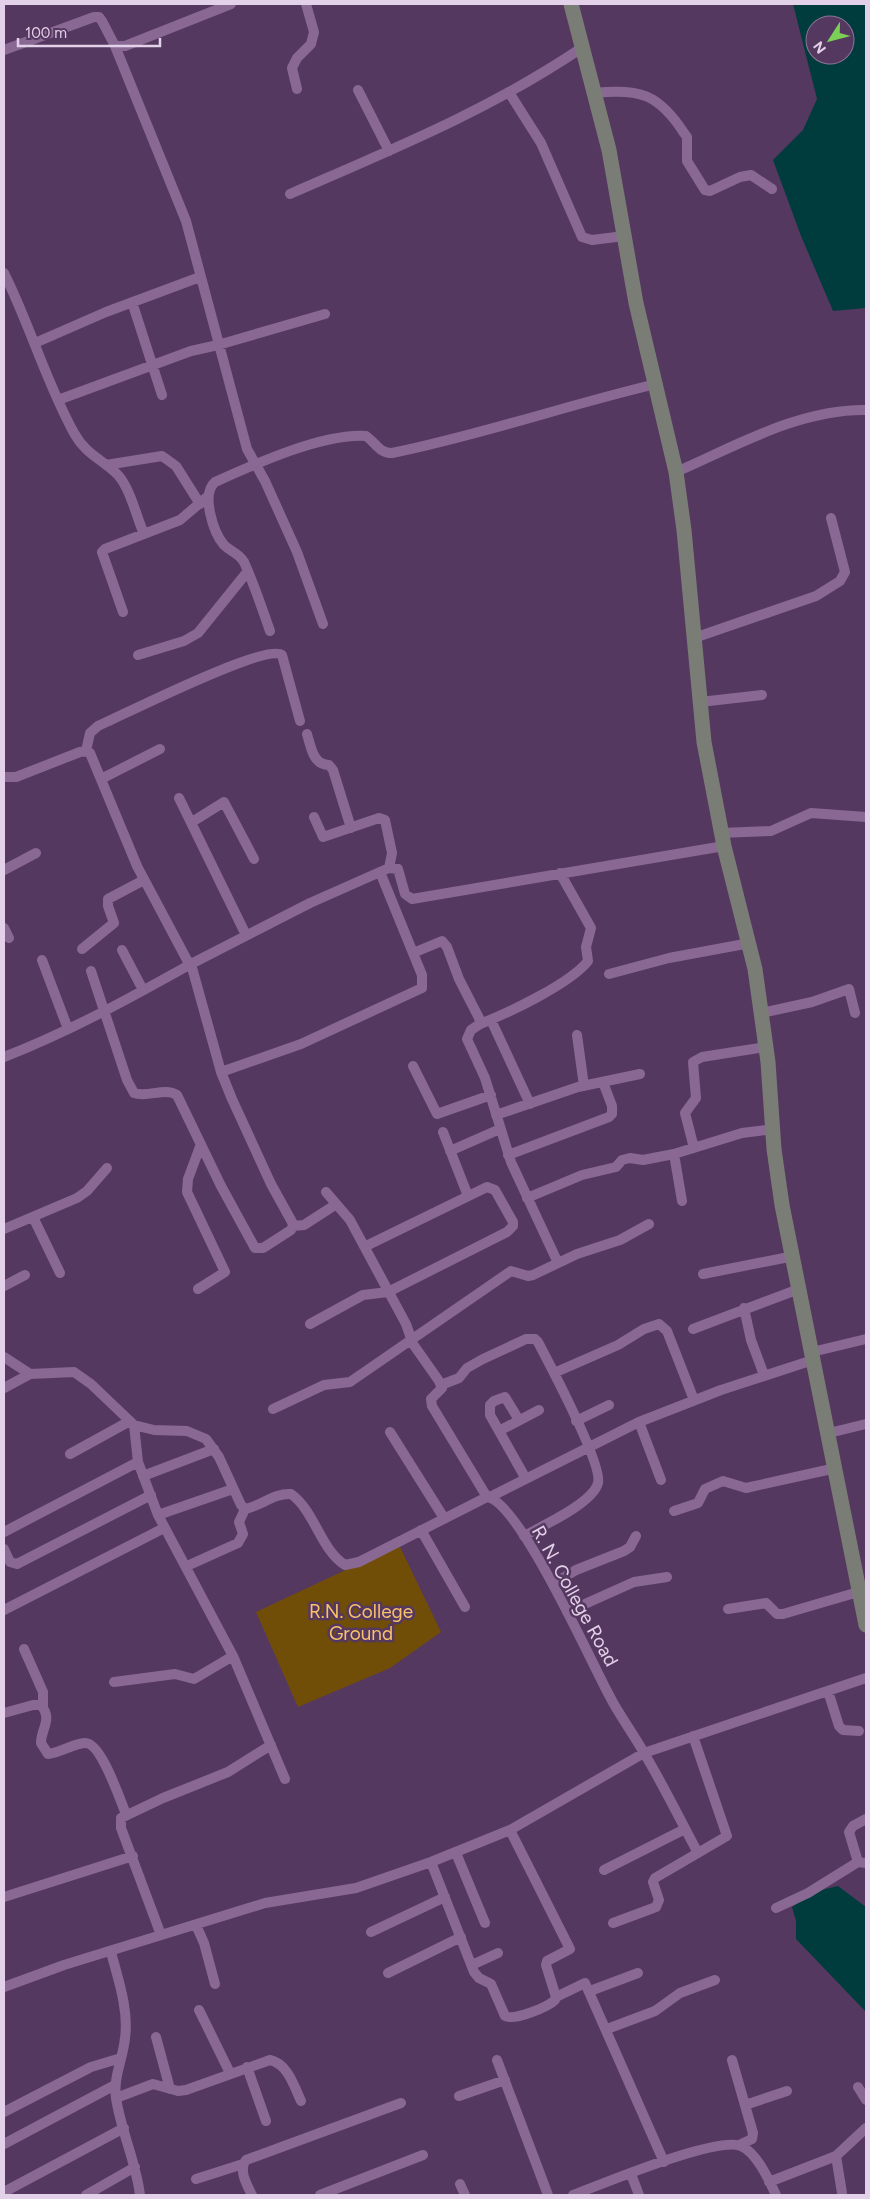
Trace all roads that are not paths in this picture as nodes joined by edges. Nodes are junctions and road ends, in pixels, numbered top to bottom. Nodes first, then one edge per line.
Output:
1 (231, 4) edge
2 (306, 4) edge
3 (571, 4) edge
4 (115, 46) junction
5 (584, 47) junction
6 (4, 50) edge
7 (297, 89) dead end
8 (358, 90) dead end
9 (595, 93) junction
10 (510, 94) junction
11 (389, 151) junction
12 (772, 189) dead end
13 (290, 194) dead end
14 (624, 236) junction
15 (4, 273) edge
16 (200, 277) junction
17 (132, 302) junction
18 (325, 314) dead end
19 (35, 343) junction
20 (218, 345) junction
21 (153, 366) junction
22 (656, 384) junction
23 (162, 395) dead end
24 (58, 400) junction
25 (866, 410) edge
26 (254, 464) junction
27 (106, 465) junction
28 (676, 472) junction
29 (203, 501) junction
30 (831, 518) dead end
31 (144, 534) junction
32 (248, 571) junction
33 (122, 612) dead end
34 (323, 624) dead end
35 (270, 631) dead end
36 (694, 638) junction
37 (138, 655) dead end
38 (762, 695) dead end
39 (700, 702) junction
40 (300, 721) dead end
41 (307, 734) dead end
42 (160, 749) dead end
43 (86, 751) junction
44 (4, 777) edge
45 (102, 779) junction
46 (179, 798) dead end
47 (866, 816) edge
48 (314, 818) dead end
49 (192, 822) junction
50 (351, 828) junction
51 (723, 840) junction
52 (36, 853) dead end
53 (254, 859) dead end
54 (4, 870) edge
55 (384, 870) junction
56 (560, 873) junction
57 (144, 880) junction
58 (4, 928) edge
59 (246, 935) junction
60 (9, 938) dead end
61 (750, 943) junction
62 (82, 949) dead end
63 (122, 950) dead end
64 (413, 953) junction
65 (42, 960) dead end
66 (191, 964) junction
67 (91, 971) dead end
68 (609, 974) dead end
69 (143, 990) junction
70 (105, 1011) junction
71 (761, 1013) junction
72 (855, 1013) dead end
73 (491, 1020) junction
74 (480, 1024) junction
75 (68, 1029) junction
76 (577, 1035) dead end
77 (766, 1047) junction
78 (4, 1056) edge
79 (413, 1066) dead end
80 (221, 1072) junction
81 (640, 1074) dead end
82 (603, 1082) junction
83 (584, 1086) junction
84 (491, 1095) junction
85 (530, 1104) junction
86 (496, 1115) junction
87 (774, 1129) junction
88 (500, 1130) junction
89 (443, 1132) dead end
90 (201, 1144) junction
91 (694, 1148) junction
92 (450, 1150) junction
93 (508, 1154) junction
94 (674, 1154) junction
95 (107, 1168) dead end
96 (326, 1192) dead end
97 (468, 1196) junction
98 (527, 1198) junction
99 (682, 1201) dead end
100 (335, 1205) junction
101 (33, 1216) junction
102 (649, 1224) dead end
103 (293, 1226) junction
104 (4, 1229) edge
105 (366, 1246) junction
106 (794, 1256) junction
107 (558, 1263) junction
108 (60, 1273) dead end
109 (703, 1274) dead end
110 (25, 1275) dead end
111 (4, 1286) edge
112 (198, 1289) dead end
113 (800, 1289) junction
114 (388, 1292) junction
115 (744, 1308) junction
116 (310, 1324) dead end
117 (693, 1329) dead end
118 (410, 1339) junction
119 (866, 1339) edge
120 (813, 1356) junction
121 (4, 1357) edge
122 (554, 1373) junction
123 (30, 1374) junction
124 (764, 1375) junction
125 (441, 1385) junction
126 (4, 1388) edge
127 (694, 1400) junction
128 (609, 1405) dead end
129 (273, 1409) dead end
130 (539, 1410) dead end
131 (519, 1420) junction
132 (576, 1422) junction
133 (639, 1422) junction
134 (132, 1423) junction
135 (866, 1424) edge
136 (499, 1431) junction
137 (390, 1432) dead end
138 (829, 1433) junction
139 (588, 1446) junction
140 (214, 1449) junction
141 (70, 1454) dead end
142 (138, 1462) junction
143 (836, 1468) junction
144 (143, 1476) junction
145 (526, 1479) junction
146 (661, 1480) dead end
147 (233, 1489) junction
148 (150, 1495) junction
149 (488, 1497) junction
150 (245, 1509) junction
151 (674, 1511) dead end
152 (158, 1515) junction
153 (444, 1518) junction
154 (164, 1528) junction
155 (421, 1530) junction
156 (4, 1532) edge
157 (524, 1536) junction
158 (636, 1536) dead end
159 (4, 1549) edge
160 (187, 1566) junction
161 (667, 1577) dead end
162 (553, 1584) junction
163 (863, 1590) edge
164 (465, 1607) dead end
165 (728, 1609) dead end
166 (4, 1610) edge
167 (567, 1612) junction
168 (866, 1625) edge
169 (24, 1649) dead end
170 (233, 1656) junction
171 (866, 1678) edge
172 (114, 1682) dead end
173 (828, 1691) junction
174 (43, 1708) junction
175 (4, 1713) edge
176 (859, 1731) dead end
177 (693, 1736) junction
178 (271, 1745) junction
179 (644, 1753) junction
180 (285, 1779) dead end
181 (126, 1814) junction
182 (866, 1819) edge
183 (686, 1829) junction
184 (510, 1830) junction
185 (456, 1853) junction
186 (698, 1853) junction
187 (133, 1856) junction
188 (431, 1862) junction
189 (862, 1862) edge
190 (604, 1870) dead end
191 (4, 1897) edge
192 (445, 1897) junction
193 (776, 1908) dead end
194 (613, 1922) dead end
195 (485, 1923) dead end
196 (196, 1925) junction
197 (371, 1932) dead end
198 (161, 1936) junction
199 (461, 1936) junction
200 (111, 1952) junction
201 (498, 1953) dead end
202 (472, 1965) junction
203 (388, 1973) dead end
204 (638, 1973) dead end
205 (715, 1980) dead end
206 (215, 1984) dead end
207 (4, 1987) edge
208 (590, 1991) junction
209 (556, 1997) junction
210 (199, 2010) dead end
211 (607, 2029) junction
212 (156, 2037) dead end
213 (121, 2058) junction
214 (497, 2060) dead end
215 (732, 2060) dead end
216 (246, 2067) junction
217 (230, 2073) junction
218 (505, 2080) junction
219 (115, 2085) junction
220 (858, 2087) dead end
221 (170, 2089) junction
222 (787, 2091) dead end
223 (458, 2096) dead end
224 (116, 2098) junction
225 (866, 2100) edge
226 (301, 2101) dead end
227 (401, 2103) dead end
228 (744, 2105) junction
229 (5, 2108) edge
230 (266, 2122) dead end
231 (124, 2128) junction
232 (866, 2128) edge
233 (4, 2144) edge
234 (739, 2145) junction
235 (423, 2155) dead end
236 (836, 2156) junction
237 (664, 2162) junction
238 (243, 2164) junction
239 (135, 2167) junction
240 (631, 2174) junction
241 (196, 2179) dead end
242 (768, 2182) junction
243 (460, 2184) dead end
244 (347, 2191) edge
245 (4, 2192) edge
246 (842, 2193) dead end
247 (86, 2195) edge
248 (140, 2195) edge
249 (252, 2195) edge
250 (320, 2195) edge
251 (465, 2195) edge
252 (548, 2195) edge
253 (574, 2195) edge
254 (639, 2195) edge
255 (776, 2195) edge

1 - 4 street
2 - 7 street
3 - 5 main road
4 - 6 street
4 - 16 street
5 - 9 main road
5 - 10 street
8 - 11 street
9 - 12 street
9 - 14 main road
10 - 11 street
10 - 14 street
11 - 13 street
14 - 22 main road
15 - 19 street
16 - 17 street
16 - 20 street
17 - 19 street
17 - 21 street
18 - 20 street
19 - 24 street
20 - 21 street
20 - 26 street
21 - 23 street
21 - 24 street
22 - 26 street
22 - 28 main road
24 - 27 street
25 - 28 street
26 - 29 street
26 - 34 street
27 - 29 street
27 - 31 street
28 - 36 main road
29 - 31 street
29 - 32 street
30 - 36 street
31 - 33 street
32 - 35 street
32 - 37 street
36 - 39 main road
38 - 39 street
39 - 51 main road
40 - 43 street
41 - 50 street
42 - 45 street
43 - 44 street
43 - 45 street
45 - 57 street
46 - 49 street
47 - 51 street
48 - 50 street
49 - 53 street
49 - 59 street
50 - 55 street
51 - 56 street
51 - 61 main road
52 - 54 street
55 - 56 street
55 - 59 street
55 - 64 street
56 - 73 street
57 - 62 street
57 - 66 street
58 - 60 street
59 - 66 street
61 - 68 street
61 - 71 main road
63 - 69 street
64 - 74 street
64 - 80 street
65 - 75 street
66 - 69 street
66 - 80 street
67 - 70 street
69 - 70 street
70 - 75 street
70 - 90 street
71 - 72 street
71 - 77 main road
73 - 74 street
73 - 85 street
74 - 84 street
75 - 78 street
76 - 83 street
77 - 87 main road
77 - 91 street
79 - 84 street
80 - 103 street
81 - 82 street
82 - 83 street
82 - 93 street
83 - 85 street
84 - 86 street
85 - 86 street
86 - 88 street
87 - 91 street
87 - 106 main road
88 - 92 street
88 - 93 street
89 - 92 street
90 - 103 street
90 - 112 street
91 - 94 street
92 - 97 street
93 - 98 street
94 - 98 street
94 - 99 street
95 - 101 street
96 - 100 street
97 - 105 street
97 - 114 street
98 - 107 street
100 - 103 street
100 - 105 street
101 - 104 street
101 - 108 street
102 - 107 street
105 - 114 street
106 - 109 street
106 - 113 main road
107 - 118 street
110 - 111 street
113 - 115 street
113 - 120 main road
114 - 116 street
114 - 118 street
115 - 117 street
115 - 124 street
118 - 125 street
118 - 129 street
119 - 120 street
120 - 124 street
120 - 138 main road
121 - 123 street
122 - 125 street
122 - 127 street
122 - 132 street
123 - 126 street
123 - 134 street
124 - 127 street
125 - 149 street, R. N. College Road
127 - 133 street
128 - 132 street
130 - 131 street
131 - 136 street
131 - 136 street
132 - 139 street
133 - 139 street
133 - 146 street
134 - 140 street
134 - 141 street
134 - 142 street
135 - 138 street
136 - 145 street
137 - 153 street
138 - 143 main road
139 - 145 street
139 - 157 street
140 - 144 street
140 - 147 street
142 - 144 street
142 - 156 street
143 - 151 street
143 - 163 main road
144 - 148 street
145 - 149 street
147 - 150 street
147 - 152 street
148 - 152 street
148 - 159 street
149 - 153 street
149 - 157 street, R. N. College Road
150 - 155 street
150 - 160 street
152 - 154 street
153 - 155 street
154 - 160 street
154 - 166 street
155 - 164 street
157 - 162 street, R. N. College Road
158 - 162 street
160 - 170 street
161 - 167 street
162 - 167 street, R. N. College Road
163 - 165 street
163 - 168 main road
167 - 179 street, R. N. College Road
169 - 174 street
170 - 172 street
170 - 178 street
171 - 173 street
173 - 176 street
173 - 177 street
174 - 175 street
174 - 181 street
177 - 179 street
177 - 186 street
178 - 180 street
178 - 181 street
179 - 183 street, R. N. College Road
179 - 184 street
181 - 187 street
182 - 189 street
183 - 186 street, R. N. College Road
183 - 190 street
184 - 185 street
184 - 209 street
185 - 188 street
185 - 195 street
186 - 194 street
187 - 191 street
187 - 198 street
188 - 192 street
188 - 196 street
189 - 193 street
192 - 197 street
192 - 199 street
196 - 198 street
196 - 206 street
198 - 200 street
199 - 202 street
199 - 203 street
200 - 207 street
200 - 213 street
201 - 202 street
202 - 209 street
204 - 208 street
205 - 211 street
208 - 209 street
208 - 211 street
210 - 217 street
211 - 237 street
212 - 221 street
213 - 219 street
213 - 229 street
214 - 218 street
215 - 228 street
216 - 217 street
216 - 226 street
216 - 230 street
217 - 221 street
218 - 223 street
218 - 252 street
219 - 224 street
219 - 233 street
220 - 225 street
221 - 224 street
222 - 228 street
224 - 231 street
227 - 238 street
228 - 234 street
231 - 239 street
231 - 245 street
232 - 236 street
234 - 237 street
234 - 242 street
235 - 244 street
236 - 242 street
236 - 246 street
237 - 240 street
238 - 241 street
238 - 249 street
239 - 247 street
239 - 248 street
240 - 253 street
240 - 254 street
242 - 255 street
243 - 251 street
244 - 250 street

